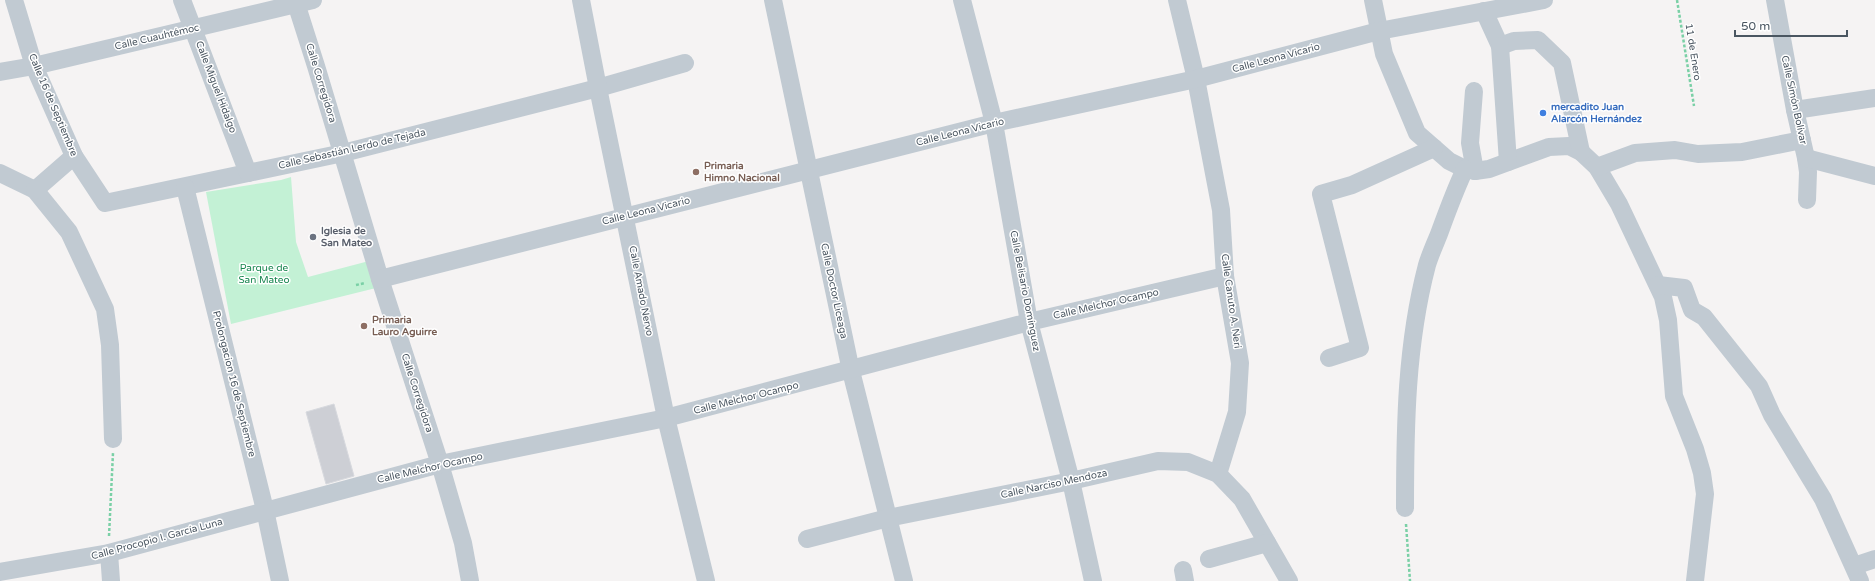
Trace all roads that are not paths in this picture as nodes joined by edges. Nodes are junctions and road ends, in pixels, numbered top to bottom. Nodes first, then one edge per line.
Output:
1 (14, 0) edge
2 (182, 0) edge
3 (581, 0) edge
4 (773, 0) edge
5 (962, 0) edge
6 (1177, 0) edge
7 (1373, 0) edge
8 (1544, 0) edge
9 (1775, 0) edge
10 (301, 1) edge
11 (1484, 12) junction
12 (194, 28) junction
13 (1380, 31) junction
14 (1500, 46) junction
15 (685, 63) dead end
16 (34, 66) junction
17 (0, 72) edge
18 (1196, 79) junction
19 (598, 88) junction
20 (1474, 91) dead end
21 (1875, 98) edge
22 (1795, 110) junction
23 (994, 124) junction
24 (1802, 140) junction
25 (1434, 148) junction
26 (1581, 152) junction
27 (343, 153) junction
28 (74, 156) junction
29 (1806, 158) junction
30 (1508, 162) junction
31 (1597, 167) junction
32 (809, 170) junction
33 (1470, 170) junction
34 (0, 173) edge
35 (248, 174) junction
36 (1875, 176) edge
37 (185, 187) junction
38 (35, 190) junction
39 (1807, 200) dead end
40 (105, 203) joint
41 (626, 216) junction
42 (1225, 276) junction
43 (380, 279) junction
44 (1658, 285) junction
45 (1029, 322) junction
46 (1329, 358) dead end
47 (851, 371) junction
48 (666, 418) junction
49 (113, 439) road end
50 (440, 464) junction
51 (1218, 474) junction
52 (1072, 481) junction
53 (1405, 508) road end
54 (265, 510) junction
55 (888, 518) junction
56 (807, 538) dead end
57 (1267, 543) junction
58 (109, 553) junction
59 (1209, 559) dead end
60 (1875, 559) edge
61 (0, 572) edge
62 (1857, 574) edge
63 (111, 581) edge
64 (280, 581) edge
65 (470, 581) edge
66 (706, 581) edge
67 (904, 581) edge
68 (1093, 581) edge
69 (1289, 581) edge
70 (1695, 581) edge

1 - 16 street, Calle 16 de Septiembre
2 - 12 street, Calle Miguel Hidalgo
3 - 19 street, Calle Amado Nervo
4 - 32 street, Calle Doctor Liceaga
5 - 23 street, Calle Belisario Domínguez
6 - 18 street, Calle Canuto A. Neri
7 - 13 street
8 - 11 street, Calle Leona Vicario
9 - 22 street, Calle Simón Bolívar
10 - 12 street, Calle Cuauhtémoc
10 - 27 street, Calle Corregidora
11 - 13 street, Calle Leona Vicario
11 - 14 street
12 - 16 street, Calle Cuauhtémoc
12 - 35 street, Calle Miguel Hidalgo
13 - 18 street, Calle Leona Vicario
13 - 25 street
14 - 26 street
14 - 30 street
15 - 19 street, Calle Sebastián Lerdo de Tejada
16 - 17 street, Calle Cuauhtémoc
16 - 28 street, Calle 16 de Septiembre
18 - 23 street, Calle Leona Vicario
18 - 42 street, Calle Canuto A. Neri
19 - 27 street, Calle Sebastián Lerdo de Tejada
19 - 41 street, Calle Amado Nervo
20 - 33 street
21 - 22 street
22 - 24 street, Calle Simón Bolívar
23 - 32 street, Calle Leona Vicario
23 - 45 street, Calle Belisario Domínguez
24 - 29 street, Calle Simón Bolívar
24 - 31 street
25 - 33 street
25 - 46 street
26 - 30 street
26 - 31 street
27 - 35 street, Calle Sebastián Lerdo de Tejada
27 - 43 street, Calle Corregidora
28 - 38 street
28 - 40 street, Calle 16 de Septiembre
29 - 36 street
29 - 39 street, Calle Simón Bolívar
30 - 33 street
31 - 44 street
32 - 41 street, Calle Leona Vicario
32 - 47 street, Calle Doctor Liceaga
33 - 53 street
34 - 38 street
35 - 37 street, Calle Sebastián Lerdo de Tejada
37 - 40 street, Calle Sebastián Lerdo de Tejada
37 - 54 street, Prolongacion 16 de Septiembre
38 - 49 street
41 - 43 street, Calle Leona Vicario
41 - 48 street, Calle Amado Nervo
42 - 45 street, Calle Melchor Ocampo
42 - 51 street, Calle Canuto A. Neri
43 - 50 street, Calle Corregidora
44 - 62 street
44 - 70 street
45 - 47 street, Calle Melchor Ocampo
45 - 52 street, Calle Belisario Domínguez
47 - 48 street, Calle Melchor Ocampo
47 - 55 street, Calle Doctor Liceaga
48 - 50 street, Calle Melchor Ocampo
48 - 66 street, Calle Amado Nervo
50 - 54 street, Calle Melchor Ocampo
50 - 65 street, Calle Corregidora
51 - 52 street, Calle Narciso Mendoza
51 - 57 street
52 - 55 street, Calle Narciso Mendoza
52 - 68 street, Calle Belisario Domínguez
54 - 58 street, Calle Procopio I. García Luna
54 - 64 street, Prolongacion 16 de Septiembre
55 - 56 street, Calle Narciso Mendoza
55 - 67 street, Calle Doctor Liceaga
57 - 59 street
57 - 69 street
58 - 61 street, Calle Procopio I. García Luna
58 - 63 street
60 - 62 street

